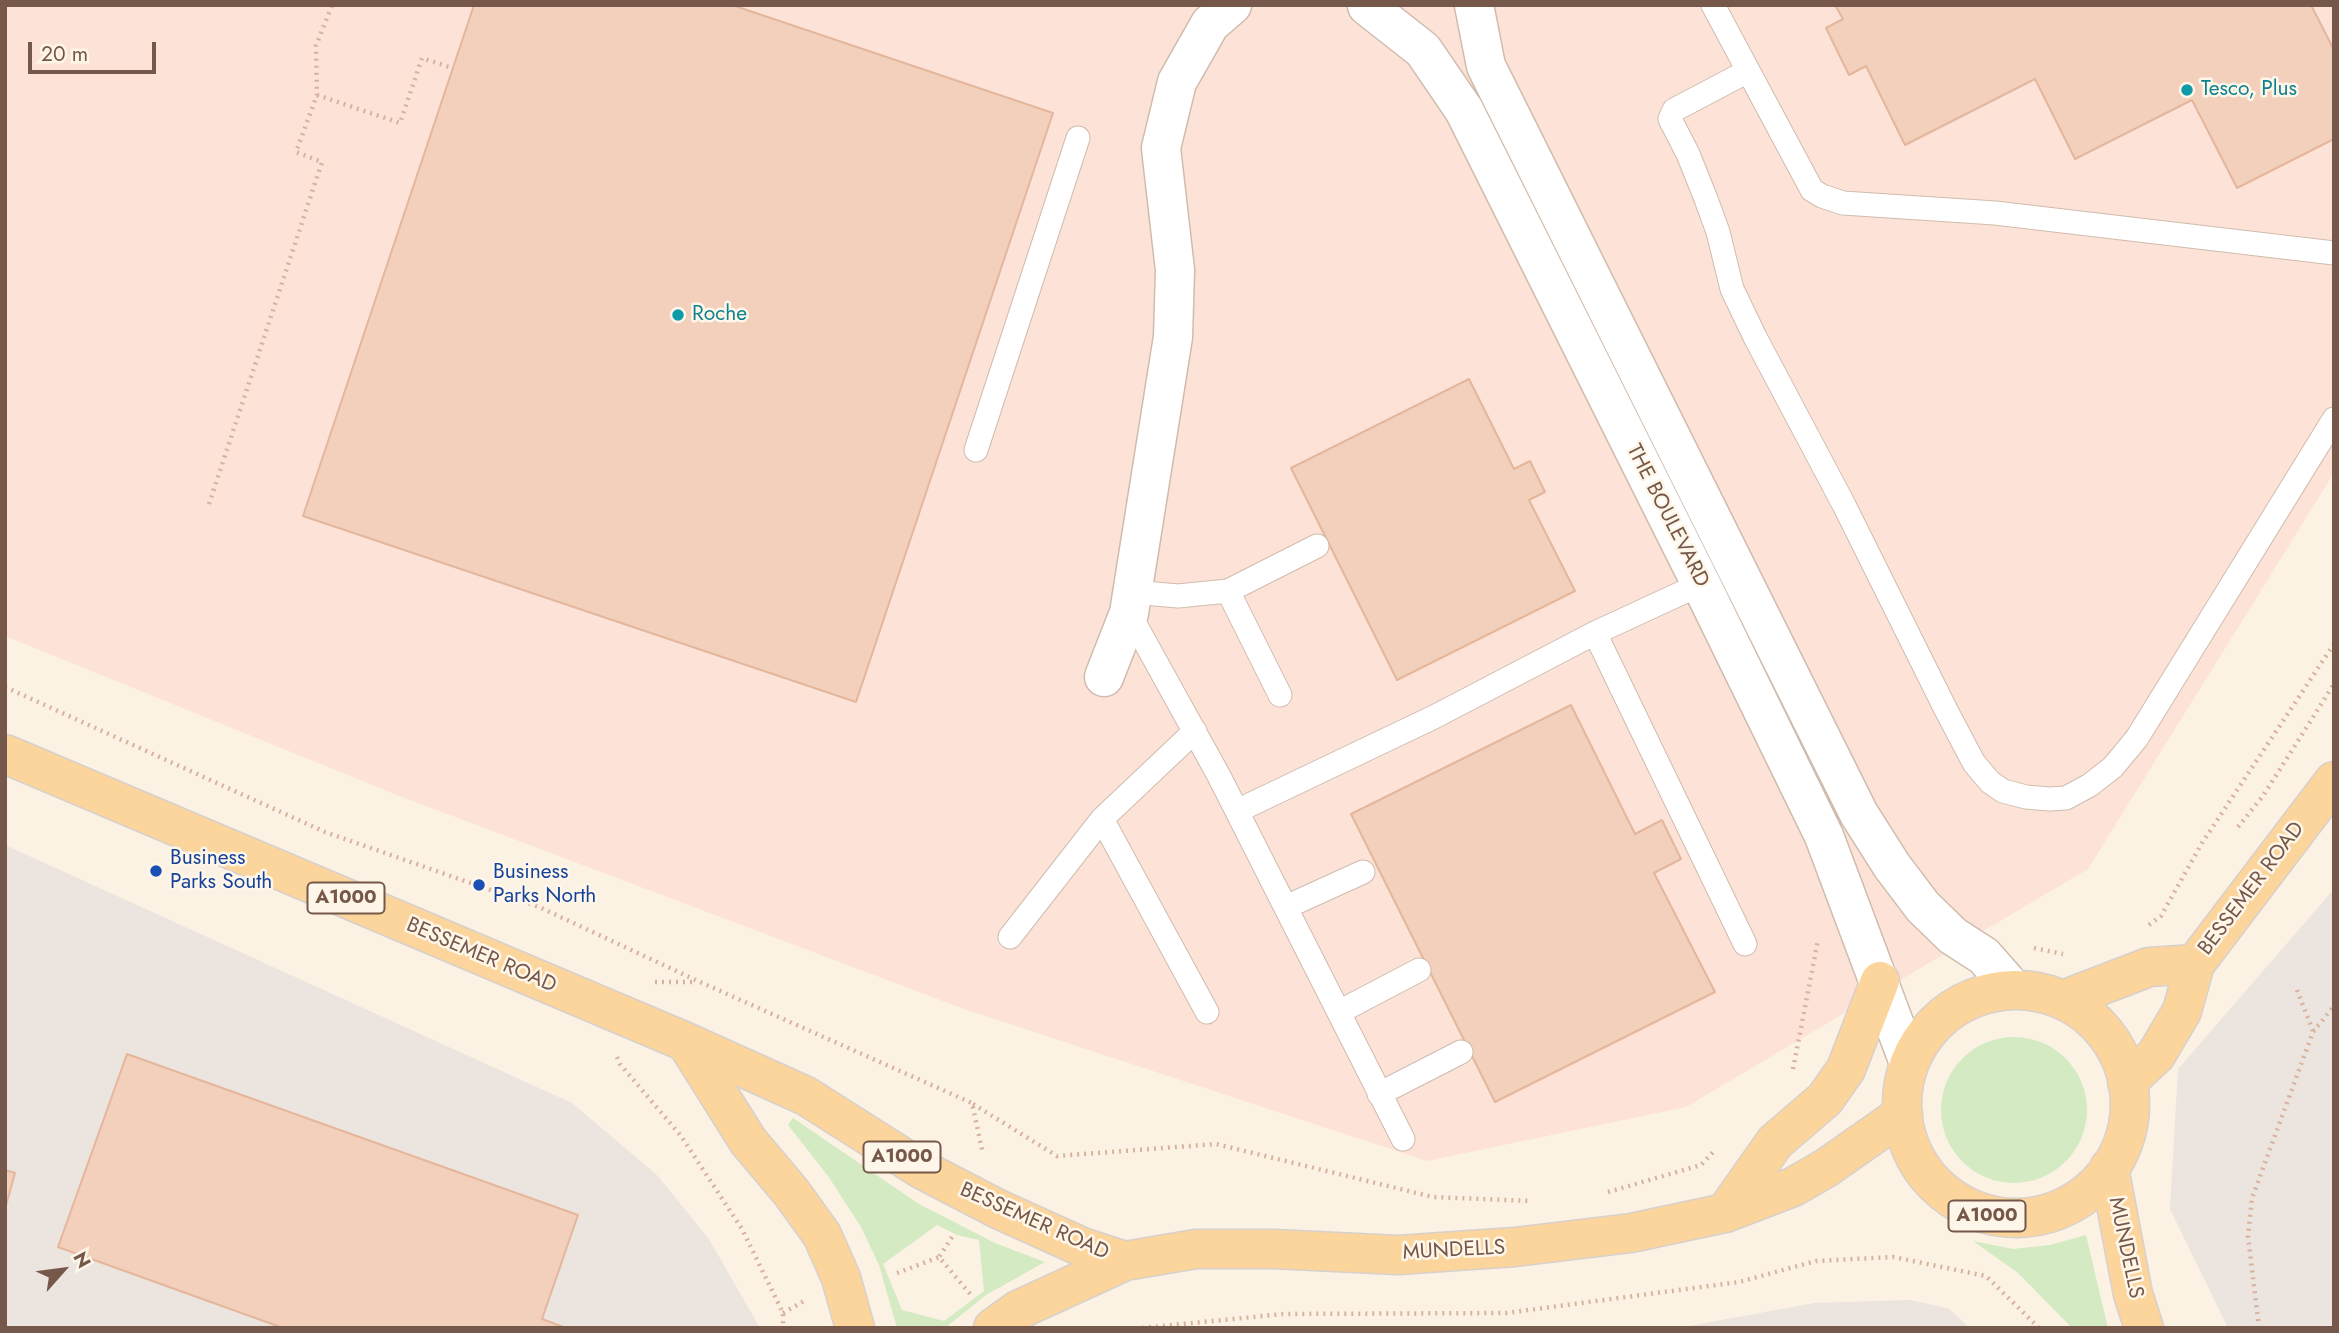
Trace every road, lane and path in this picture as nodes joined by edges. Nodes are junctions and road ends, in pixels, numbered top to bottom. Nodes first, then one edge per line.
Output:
1 (332, 5) edge
2 (1232, 5) edge
3 (1367, 5) edge
4 (1474, 5) edge
5 (1713, 5) edge
6 (452, 68) dead end
7 (1748, 71) junction
8 (317, 96) junction
9 (1078, 138) dead end
10 (2334, 253) edge
11 (2334, 419) edge
12 (975, 450) dead end
13 (209, 504) dead end
14 (1317, 546) dead end
15 (1701, 584) junction
16 (1228, 591) junction
17 (1131, 603) junction
18 (1595, 633) junction
19 (1104, 677) dead end
20 (2334, 684) edge
21 (5, 687) edge
22 (1280, 695) dead end
23 (1195, 731) junction
24 (5, 754) edge
25 (2334, 780) edge
26 (1237, 811) junction
27 (1102, 819) junction
28 (2238, 827) dead end
29 (1363, 872) dead end
30 (1286, 907) junction
31 (1819, 933) dead end
32 (1010, 937) dead end
33 (1745, 944) dead end
34 (2195, 964) junction
35 (1419, 970) dead end
36 (1880, 981) junction
37 (2013, 989) junction
38 (2297, 989) dead end
39 (2063, 1000) junction
40 (2334, 1006) edge
41 (1206, 1012) dead end
42 (1339, 1012) junction
43 (2314, 1032) junction
44 (686, 1042) junction
45 (1461, 1052) dead end
46 (1909, 1063) junction
47 (620, 1064) dead end
48 (1792, 1073) dead end
49 (2127, 1082) junction
50 (1380, 1094) junction
51 (972, 1103) junction
52 (1903, 1114) junction
53 (1403, 1139) dead end
54 (1719, 1146) dead end
55 (985, 1162) dead end
56 (2109, 1168) junction
57 (1598, 1195) dead end
58 (1544, 1201) dead end
59 (1725, 1213) junction
60 (952, 1237) dead end
61 (939, 1256) junction
62 (1125, 1261) junction
63 (897, 1273) dead end
64 (815, 1294) dead end
65 (783, 1313) junction
66 (983, 1313) edge
67 (783, 1328) edge
68 (855, 1328) edge
69 (1142, 1328) edge
70 (2039, 1328) edge
71 (2144, 1328) edge
72 (2259, 1328) edge

1 - 8 path
2 - 17 street
3 - 15 street, THE BOULEVARD
4 - 37 street, THE BOULEVARD
5 - 7 lane
6 - 8 path
7 - 10 lane
7 - 11 lane
8 - 13 path
9 - 12 lane
14 - 16 lane
15 - 18 lane
15 - 36 street, THE BOULEVARD
16 - 17 lane
16 - 22 lane
17 - 19 street
17 - 23 lane
18 - 26 lane
18 - 33 lane
20 - 28 path
21 - 51 path
23 - 26 lane
23 - 27 lane
24 - 44 main road, BESSEMER ROAD / A1000
25 - 34 main road, BESSEMER ROAD
26 - 30 lane
27 - 32 lane
27 - 41 lane
29 - 30 lane
30 - 42 lane
31 - 48 path
34 - 39 main road, BESSEMER ROAD
34 - 49 main road, BESSEMER ROAD
35 - 42 lane
36 - 46 street, THE BOULEVARD
36 - 59 main road
37 - 39 main road, A1000
37 - 46 main road, A1000
38 - 43 path
39 - 49 main road, A1000
40 - 43 path
42 - 50 lane
43 - 72 path
44 - 62 main road, BESSEMER ROAD / A1000
44 - 68 main road
45 - 50 lane
46 - 52 main road, A1000
47 - 65 path
49 - 56 main road, A1000
50 - 53 lane
51 - 55 path
51 - 58 path
52 - 56 main road, A1000
52 - 59 main road, MUNDELLS / A1000
54 - 57 path
56 - 71 main road, MUNDELLS
59 - 62 main road, MUNDELLS / A1000
60 - 61 path
61 - 63 path
61 - 66 path
62 - 66 main road, MUNDELLS / A1000
64 - 65 path
65 - 67 path
69 - 70 path

